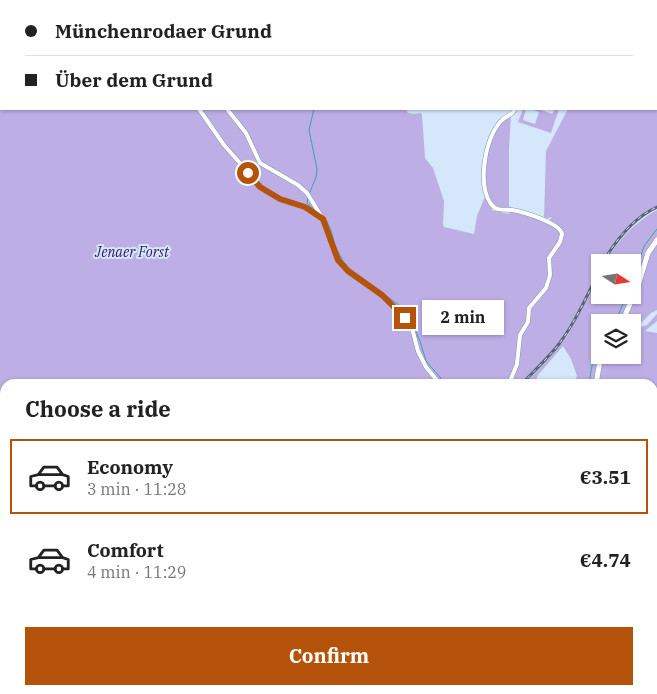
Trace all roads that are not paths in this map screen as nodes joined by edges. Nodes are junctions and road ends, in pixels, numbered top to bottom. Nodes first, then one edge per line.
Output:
1 (200, 110) edge
2 (228, 110) edge
3 (514, 110) edge
4 (323, 219) junction
5 (657, 240) edge
6 (626, 314) edge
7 (599, 364) edge
8 (436, 379) edge
9 (511, 379) edge
10 (597, 379) edge

1 - 4 street
2 - 4 street
3 - 9 street
4 - 8 street
5 - 6 main road
7 - 10 main road

